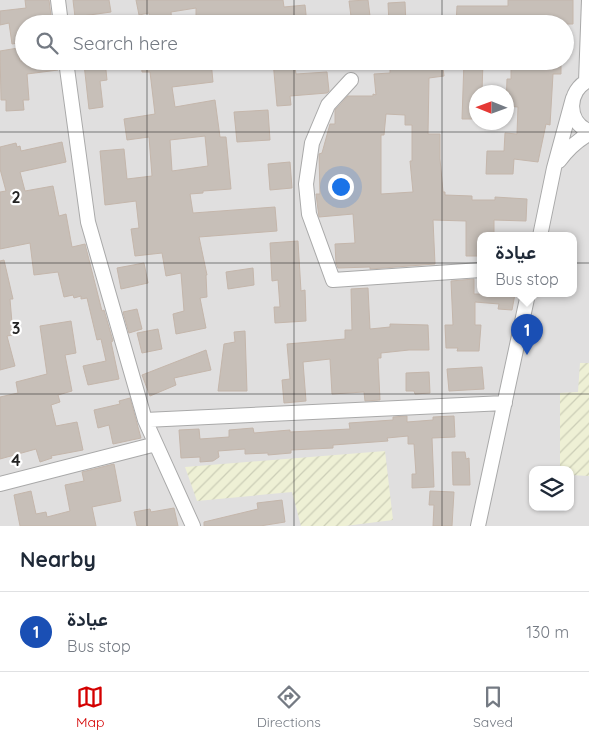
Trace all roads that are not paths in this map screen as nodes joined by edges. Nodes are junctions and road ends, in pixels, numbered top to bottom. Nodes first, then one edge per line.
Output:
1 (58, 0) edge
2 (589, 0) edge
3 (60, 15) edge
4 (67, 70) edge
5 (351, 80) dead end
6 (587, 81) edge
7 (573, 98) junction
8 (589, 133) edge
9 (554, 168) junction
10 (541, 232) edge
11 (477, 270) edge
12 (527, 297) edge
13 (505, 403) junction
14 (145, 420) junction
15 (156, 444) junction
16 (0, 484) edge
17 (193, 526) edge
18 (478, 526) edge

1 - 3 street
2 - 6 street
4 - 14 street
5 - 11 street
6 - 7 street
7 - 8 street
7 - 9 street
8 - 9 street
9 - 10 street
12 - 13 street
13 - 14 street
13 - 18 street
14 - 15 street
15 - 16 street
15 - 17 street

